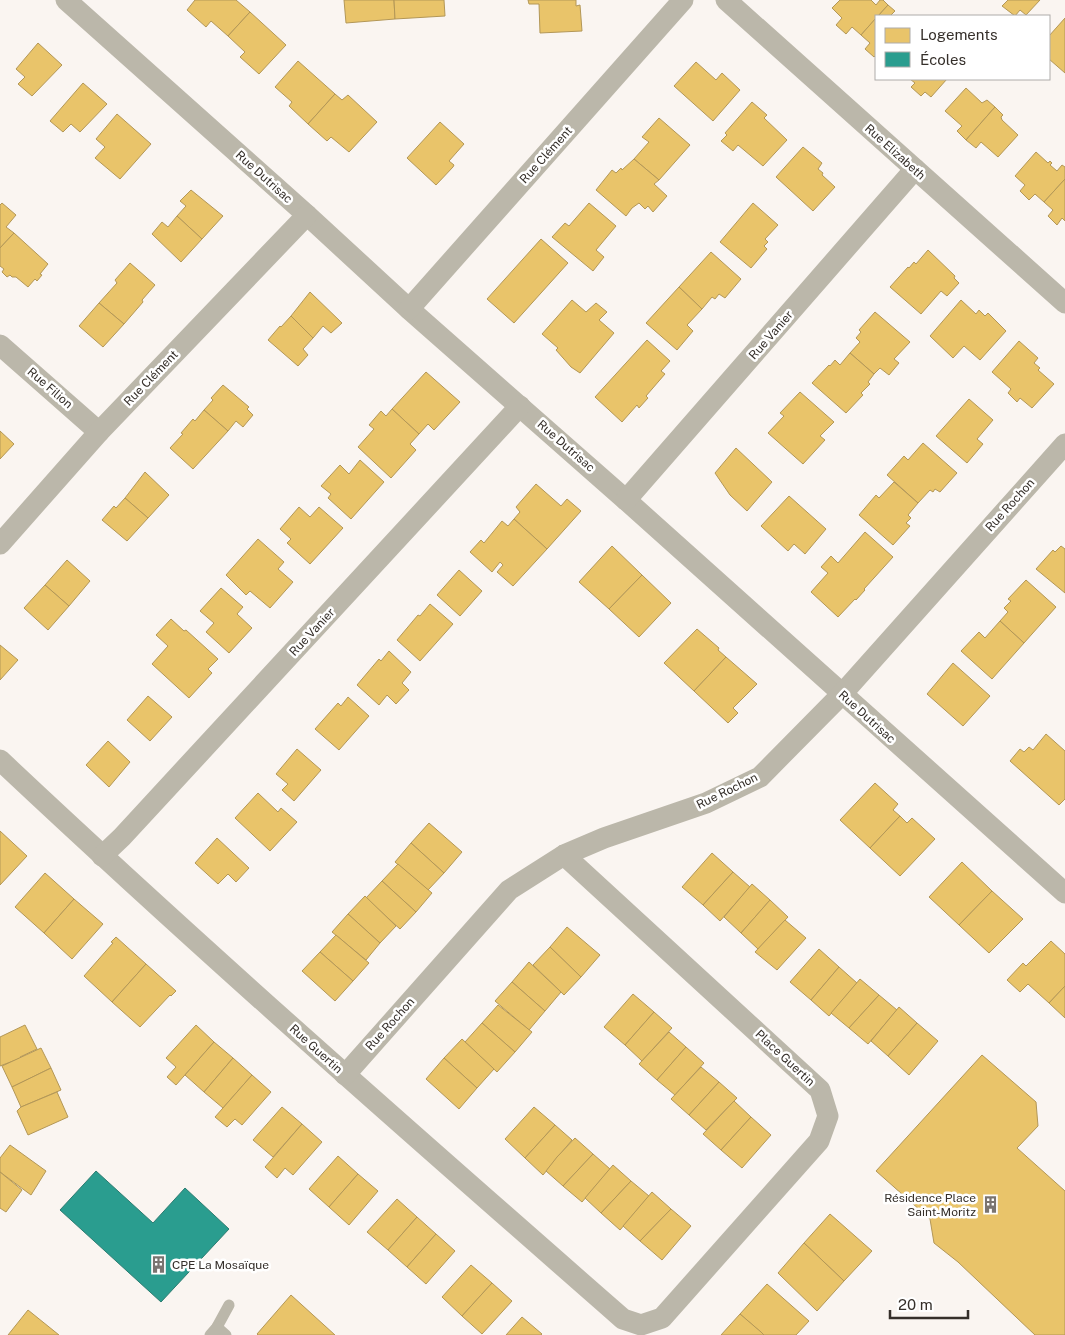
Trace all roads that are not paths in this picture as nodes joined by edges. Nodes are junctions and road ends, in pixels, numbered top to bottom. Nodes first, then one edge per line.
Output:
1 (66, 0) edge
2 (683, 0) edge
3 (726, 0) edge
4 (915, 169) junction
5 (307, 216) junction
6 (1065, 303) edge
7 (409, 309) junction
8 (0, 345) edge
9 (520, 406) junction
10 (99, 432) junction
11 (1065, 444) edge
12 (626, 500) junction
13 (0, 544) edge
14 (842, 694) junction
15 (0, 760) edge
16 (564, 855) junction
17 (102, 856) junction
18 (1063, 887) edge
19 (345, 1075) junction
20 (229, 1305) dead end
21 (641, 1325) joint
22 (218, 1332) edge

1 - 5 street, Rue Dutrisac
2 - 7 street, Rue Clément
3 - 4 street, Rue Elizabeth
4 - 6 street, Rue Elizabeth
4 - 12 street, Rue Vanier
5 - 7 street, Rue Dutrisac
5 - 10 street, Rue Clément
7 - 9 street, Rue Dutrisac
8 - 10 street, Rue Filion
9 - 12 street, Rue Dutrisac
9 - 17 street, Rue Vanier
10 - 13 street, Rue Clément
11 - 14 street, Rue Rochon
12 - 14 street, Rue Dutrisac
14 - 16 street, Rue Rochon
14 - 18 street, Rue Dutrisac
15 - 17 street, Rue Guertin
16 - 19 street, Rue Rochon
16 - 21 street, Place Guertin
17 - 19 street, Rue Guertin
19 - 21 street, Rue Guertin
20 - 22 lane

